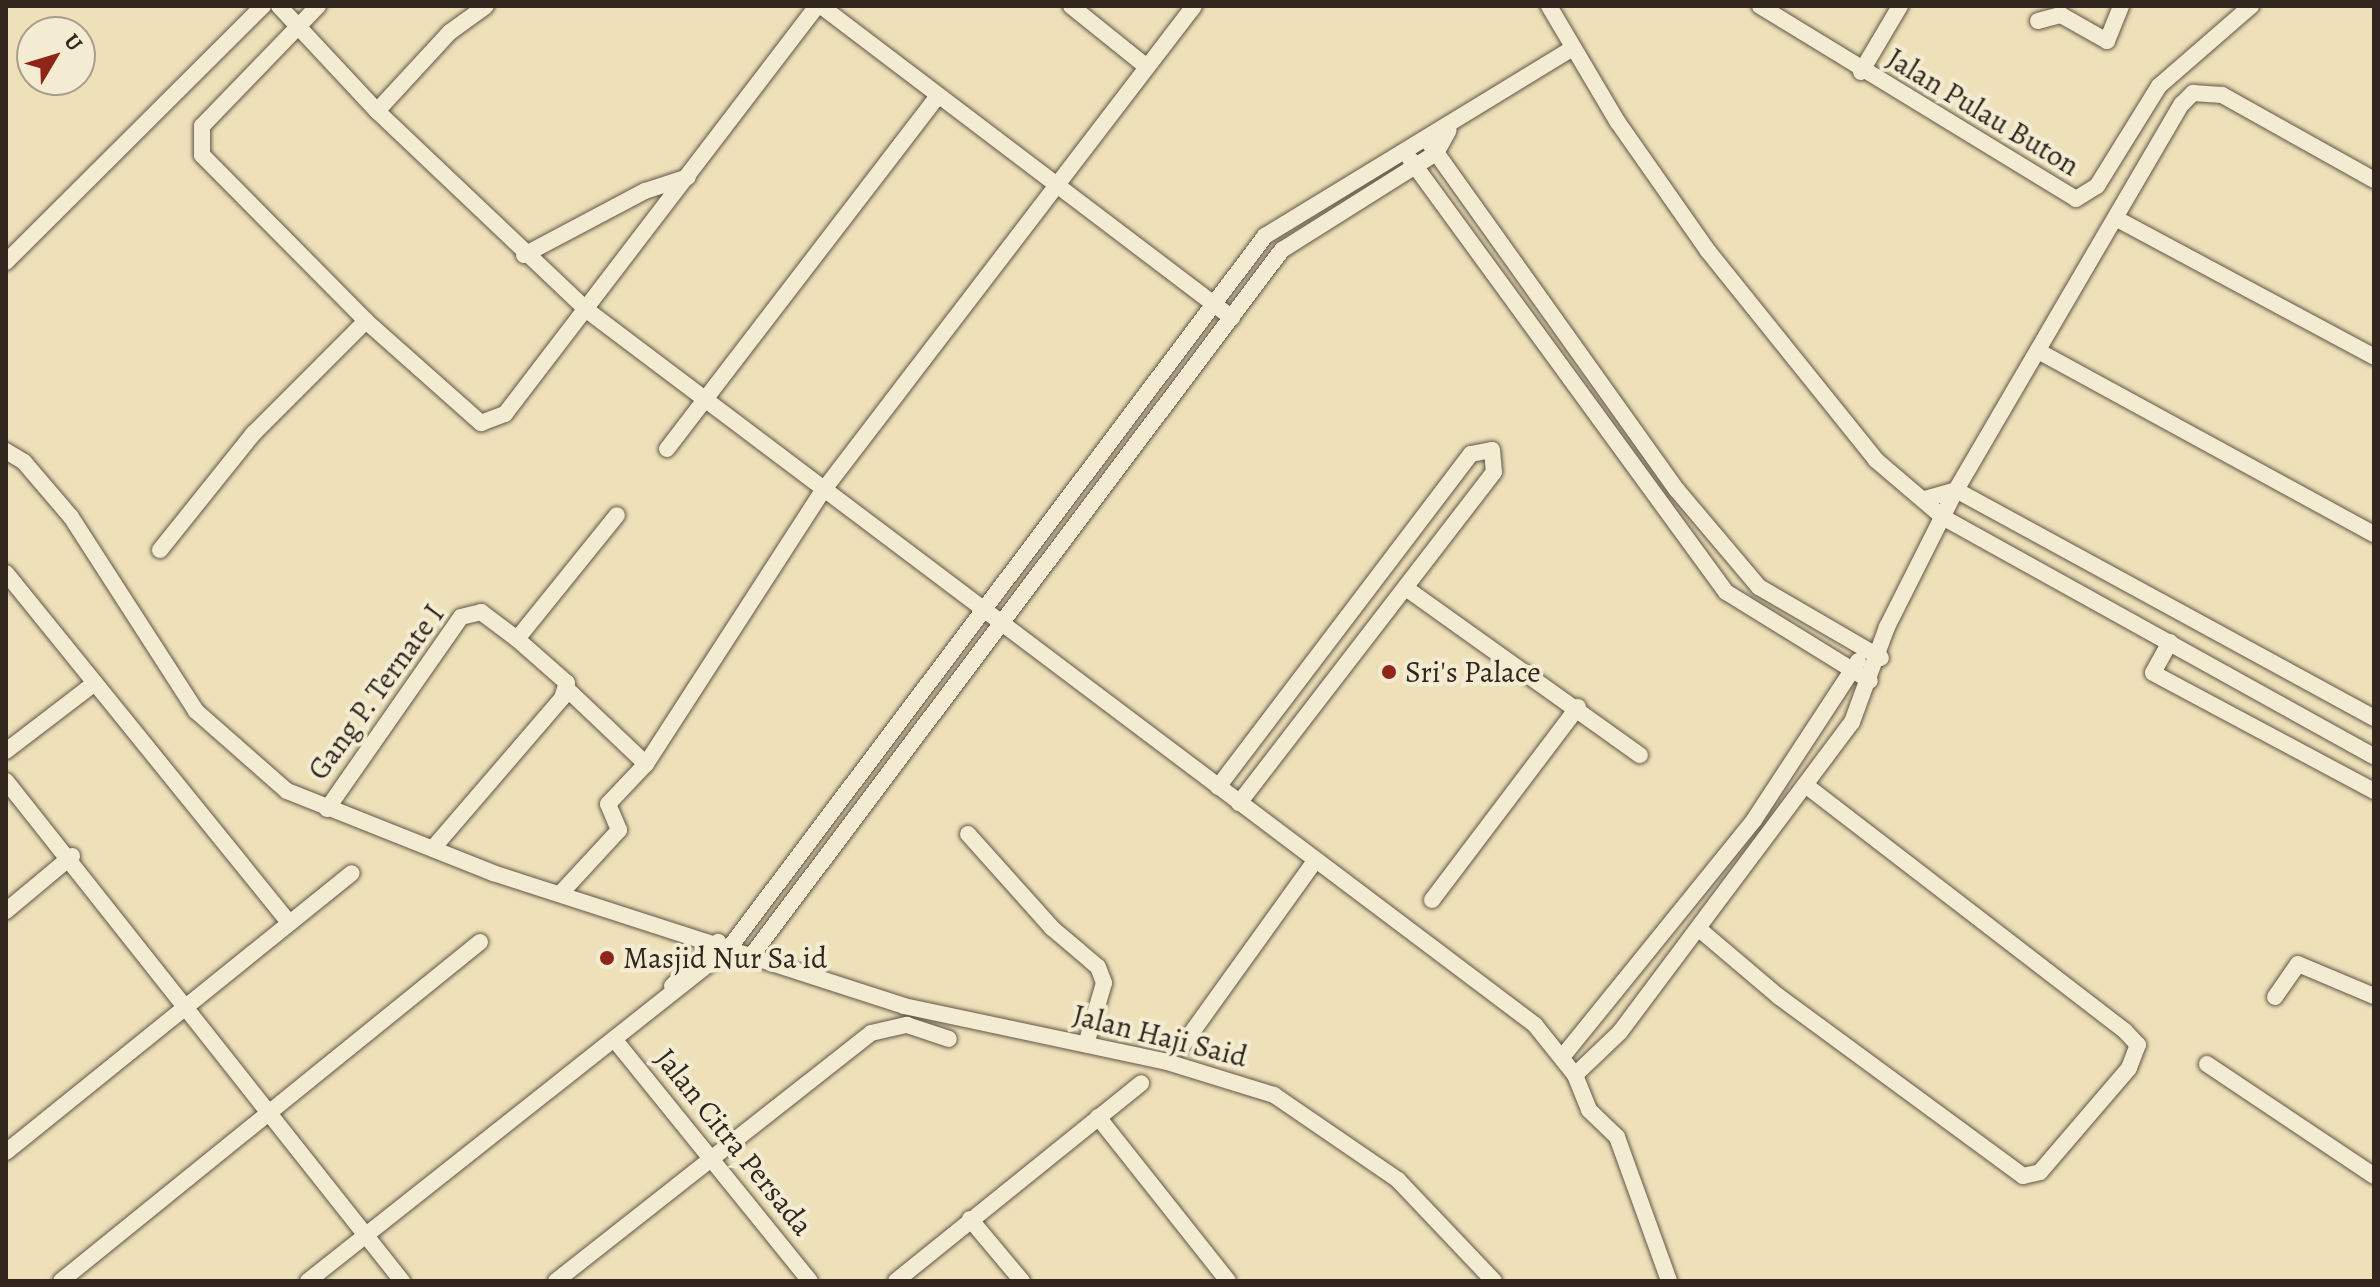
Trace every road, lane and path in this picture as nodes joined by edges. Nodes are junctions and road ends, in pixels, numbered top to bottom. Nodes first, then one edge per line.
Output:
1 (263, 6) edge
2 (279, 6) edge
3 (318, 6) edge
4 (486, 6) edge
5 (819, 6) edge
6 (1071, 6) edge
7 (1194, 6) edge
8 (1549, 6) edge
9 (1760, 6) edge
10 (1900, 6) edge
11 (2121, 6) edge
12 (2251, 6) edge
13 (2038, 21) dead end
14 (299, 25) junction
15 (1571, 49) junction
16 (1147, 67) junction
17 (1861, 72) junction
18 (938, 96) junction
19 (377, 111) junction
20 (1449, 130) junction
21 (1425, 136) junction
22 (1403, 149) junction
23 (1436, 153) junction
24 (1416, 167) junction
25 (688, 177) junction
26 (2374, 180) edge
27 (1053, 188) junction
28 (2119, 220) junction
29 (524, 255) junction
30 (6, 262) edge
31 (1212, 306) junction
32 (588, 311) junction
33 (1232, 318) junction
34 (366, 321) junction
35 (2040, 352) junction
36 (2374, 357) edge
37 (703, 398) junction
38 (667, 449) dead end
39 (6, 451) edge
40 (1956, 490) junction
41 (822, 492) junction
42 (1925, 499) junction
43 (617, 515) dead end
44 (1944, 518) junction
45 (2374, 534) edge
46 (160, 550) dead end
47 (6, 573) edge
48 (1407, 589) junction
49 (986, 611) junction
50 (1001, 625) junction
51 (1887, 627) junction
52 (517, 639) junction
53 (2170, 642) junction
54 (1865, 648) junction
55 (1881, 658) junction
56 (1854, 669) junction
57 (1870, 681) junction
58 (95, 683) junction
59 (566, 686) junction
60 (1578, 707) junction
61 (2374, 718) edge
62 (6, 751) edge
63 (1640, 755) dead end
64 (2374, 756) edge
65 (646, 764) junction
66 (6, 781) edge
67 (1218, 787) junction
68 (1809, 788) junction
69 (2374, 791) edge
70 (1239, 803) junction
71 (327, 809) junction
72 (968, 834) dead end
73 (434, 847) junction
74 (72, 856) junction
75 (1315, 861) junction
76 (352, 873) dead end
77 (560, 894) junction
78 (1432, 900) dead end
79 (6, 911) edge
80 (289, 922) junction
81 (1699, 929) junction
82 (480, 942) dead end
83 (724, 944) junction
84 (752, 955) junction
85 (2374, 996) edge
86 (2275, 997) dead end
87 (186, 1009) junction
88 (614, 1039) junction
89 (949, 1039) dead end
90 (1086, 1044) junction
91 (1182, 1046) dead end
92 (1563, 1056) junction
93 (2207, 1064) dead end
94 (1575, 1075) junction
95 (1141, 1083) dead end
96 (265, 1114) junction
97 (1098, 1117) junction
98 (6, 1152) edge
99 (716, 1162) junction
100 (2374, 1176) edge
101 (970, 1219) junction
102 (367, 1235) junction
103 (61, 1281) edge
104 (308, 1281) edge
105 (402, 1281) edge
106 (556, 1281) edge
107 (810, 1281) edge
108 (896, 1281) edge
109 (1022, 1281) edge
110 (1228, 1281) edge
111 (1494, 1281) edge
112 (1669, 1281) edge

1 - 30 street
2 - 14 street
3 - 14 street
4 - 19 street
5 - 18 street
5 - 25 street
6 - 16 street
7 - 16 street
8 - 15 street
9 - 17 street, Jalan Pulau Buton
10 - 17 street
11 - 13 street
12 - 17 street, Jalan Pulau Buton
14 - 19 street
14 - 34 street
15 - 20 street
15 - 42 street
16 - 27 street
18 - 27 street
18 - 37 street
19 - 29 street
20 - 21 street
20 - 23 street
21 - 22 street
21 - 23 street
22 - 24 street
22 - 31 street
23 - 24 street
23 - 54 street
24 - 33 street
24 - 56 street
25 - 29 street
25 - 32 street
26 - 28 street
27 - 31 street
27 - 41 street
28 - 35 street
28 - 36 street
29 - 32 street
31 - 33 street
31 - 49 street
32 - 34 street
32 - 37 street
33 - 50 street
34 - 46 street
35 - 40 street
35 - 45 street
37 - 38 street
37 - 41 street
39 - 71 street, Jalan Haji Said
40 - 42 street
40 - 44 street
40 - 61 street
41 - 49 street
41 - 65 street
42 - 44 street
43 - 52 street
44 - 51 street
44 - 53 street
47 - 58 street
48 - 60 street
48 - 67 street
48 - 70 street
49 - 50 street
49 - 83 street
50 - 67 street
50 - 84 street
51 - 54 street
51 - 55 street
52 - 59 street
52 - 71 street, Gang P. Ternate I
53 - 64 street
53 - 69 street
54 - 55 street
54 - 56 street
55 - 57 street
56 - 57 street
56 - 92 street
57 - 68 street
58 - 62 street
58 - 80 street
59 - 65 street
59 - 73 street
60 - 63 street
60 - 78 street
65 - 77 street
66 - 74 street
67 - 70 street
68 - 81 street
68 - 81 street
70 - 75 street
71 - 73 street, Jalan Haji Said
72 - 90 street
73 - 77 street, Jalan Haji Said
74 - 79 street
74 - 87 street
75 - 91 street
75 - 92 street
76 - 80 street
77 - 83 street, Jalan Haji Said
80 - 87 street
81 - 94 street
82 - 96 street
83 - 84 street, Jalan Haji Said
83 - 88 street
84 - 90 street, Jalan Haji Said
85 - 86 street
87 - 96 street
87 - 98 street
88 - 99 street, Jalan Citra Persada
88 - 102 street
89 - 99 street
90 - 111 street, Jalan Haji Said
92 - 94 street
93 - 100 street
94 - 112 street
95 - 97 street
96 - 102 street
96 - 103 street
97 - 101 street
97 - 110 street
99 - 106 street
99 - 107 street, Jalan Citra Persada
101 - 108 street
101 - 109 street
102 - 104 street
102 - 105 street

